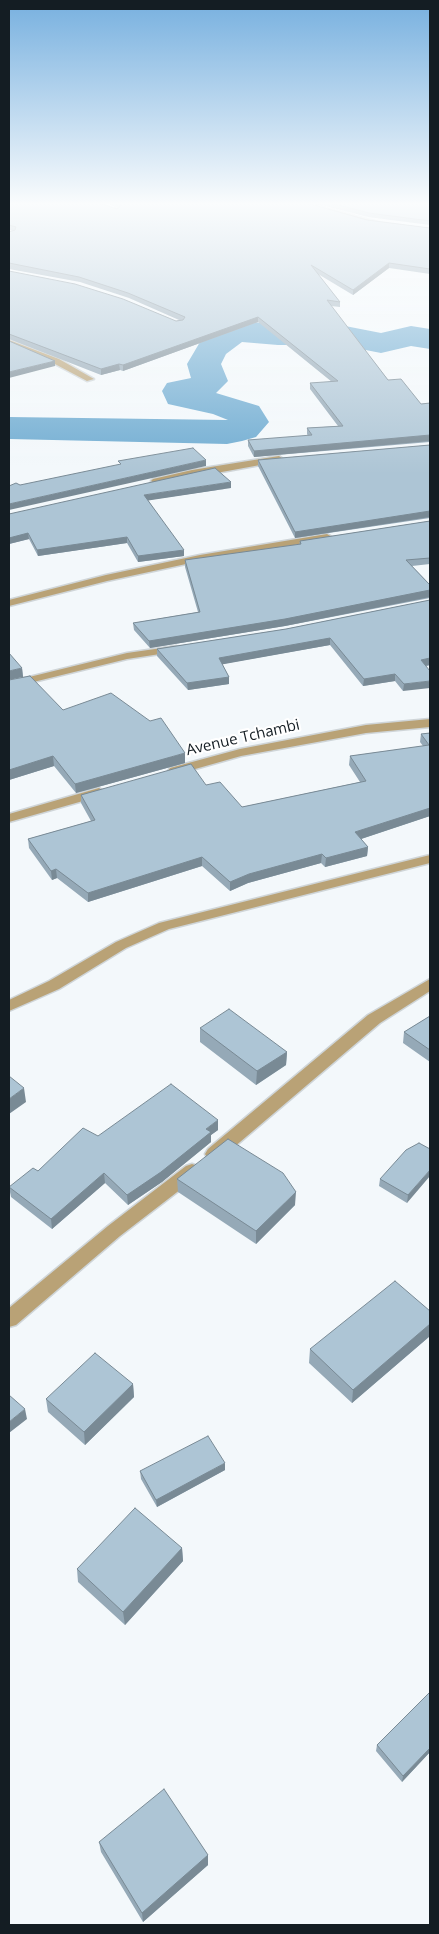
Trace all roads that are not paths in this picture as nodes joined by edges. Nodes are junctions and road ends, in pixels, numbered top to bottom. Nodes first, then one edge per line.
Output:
1 (9, 342) edge
2 (90, 379) dead end
3 (290, 458) edge
4 (143, 484) edge
5 (334, 536) edge
6 (9, 603) edge
7 (183, 647) edge
8 (9, 685) edge
9 (430, 723) edge
10 (165, 774) edge
11 (109, 790) edge
12 (9, 818) edge
13 (430, 859) edge
14 (430, 984) edge
15 (9, 1006) edge
16 (9, 1319) edge

1 - 2 street
3 - 4 street
5 - 6 street
7 - 8 street
9 - 10 street, Avenue Tchambi
11 - 12 street
13 - 15 street
14 - 16 street

